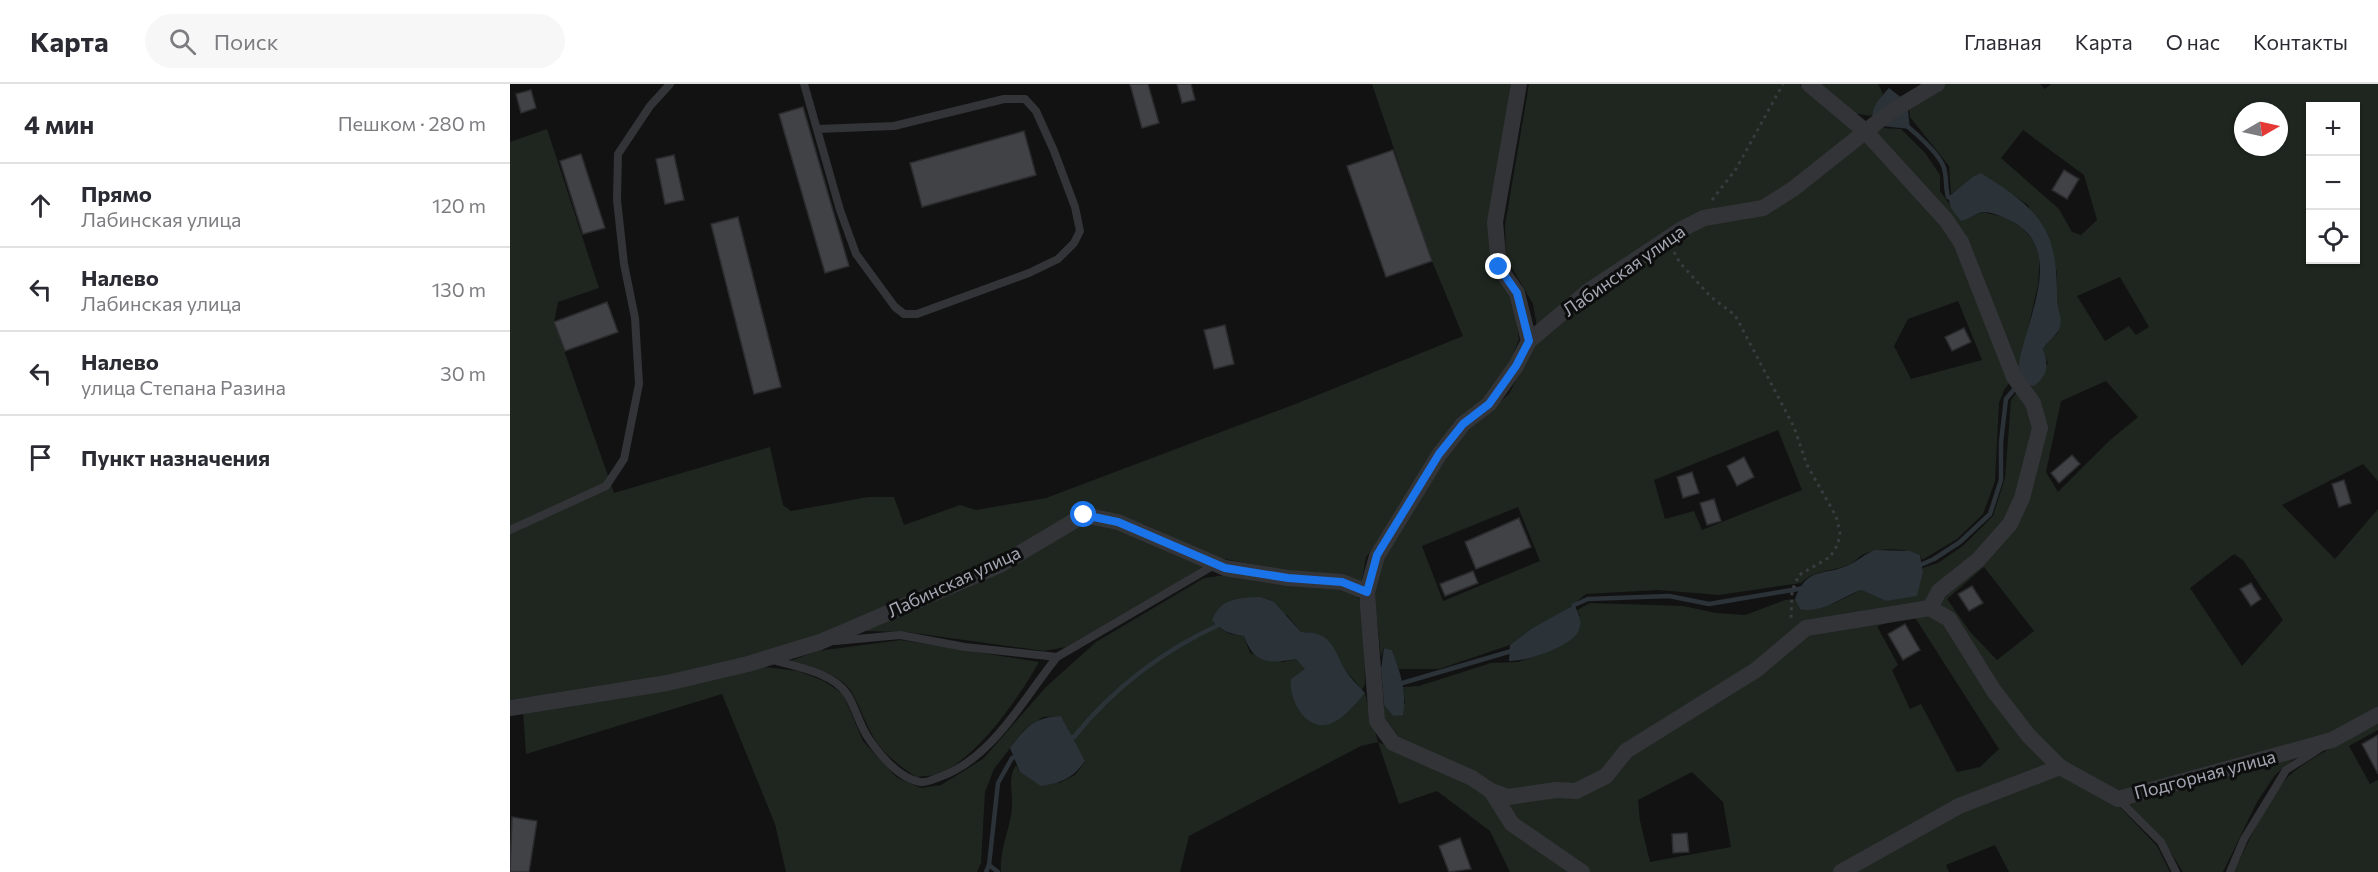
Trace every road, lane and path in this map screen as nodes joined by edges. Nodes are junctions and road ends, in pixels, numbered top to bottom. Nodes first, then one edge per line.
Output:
1 (670, 84) edge
2 (804, 84) edge
3 (1519, 84) edge
4 (1783, 84) edge
5 (1809, 84) edge
6 (1937, 84) edge
7 (818, 129) junction
8 (1865, 131) junction
9 (1704, 218) junction
10 (1667, 239) junction
11 (1529, 341) junction
12 (510, 530) edge
13 (1216, 564) junction
14 (1367, 592) junction
15 (1930, 608) junction
16 (1798, 633) junction
17 (820, 642) junction
18 (1057, 657) junction
19 (767, 658) junction
20 (510, 708) edge
21 (2378, 715) edge
22 (2332, 740) junction
23 (2060, 767) junction
24 (1491, 791) junction
25 (2118, 799) junction
26 (1582, 872) edge
27 (1841, 872) edge
28 (2176, 872) edge
29 (2230, 872) edge

1 - 12 lane
2 - 7 lane
3 - 11 street
4 - 9 path
5 - 8 street
6 - 8 street, Лабинская улица
7 - 7 lane
8 - 9 street, Лабинская улица
8 - 15 street
9 - 10 street, Лабинская улица
10 - 11 street, Лабинская улица
10 - 16 path
11 - 14 street, Лабинская улица
13 - 14 street, Лабинская улица
13 - 17 street, Лабинская улица
13 - 18 lane
14 - 24 street
15 - 16 street
15 - 23 street, Подгорная улица
16 - 24 street
17 - 18 lane
17 - 19 street, Лабинская улица
18 - 19 lane
19 - 20 street, Лабинская улица
21 - 22 street, Подгорная улица
22 - 25 street, Подгорная улица
22 - 29 lane
23 - 25 street, Подгорная улица
23 - 27 street
24 - 26 street
25 - 28 lane

